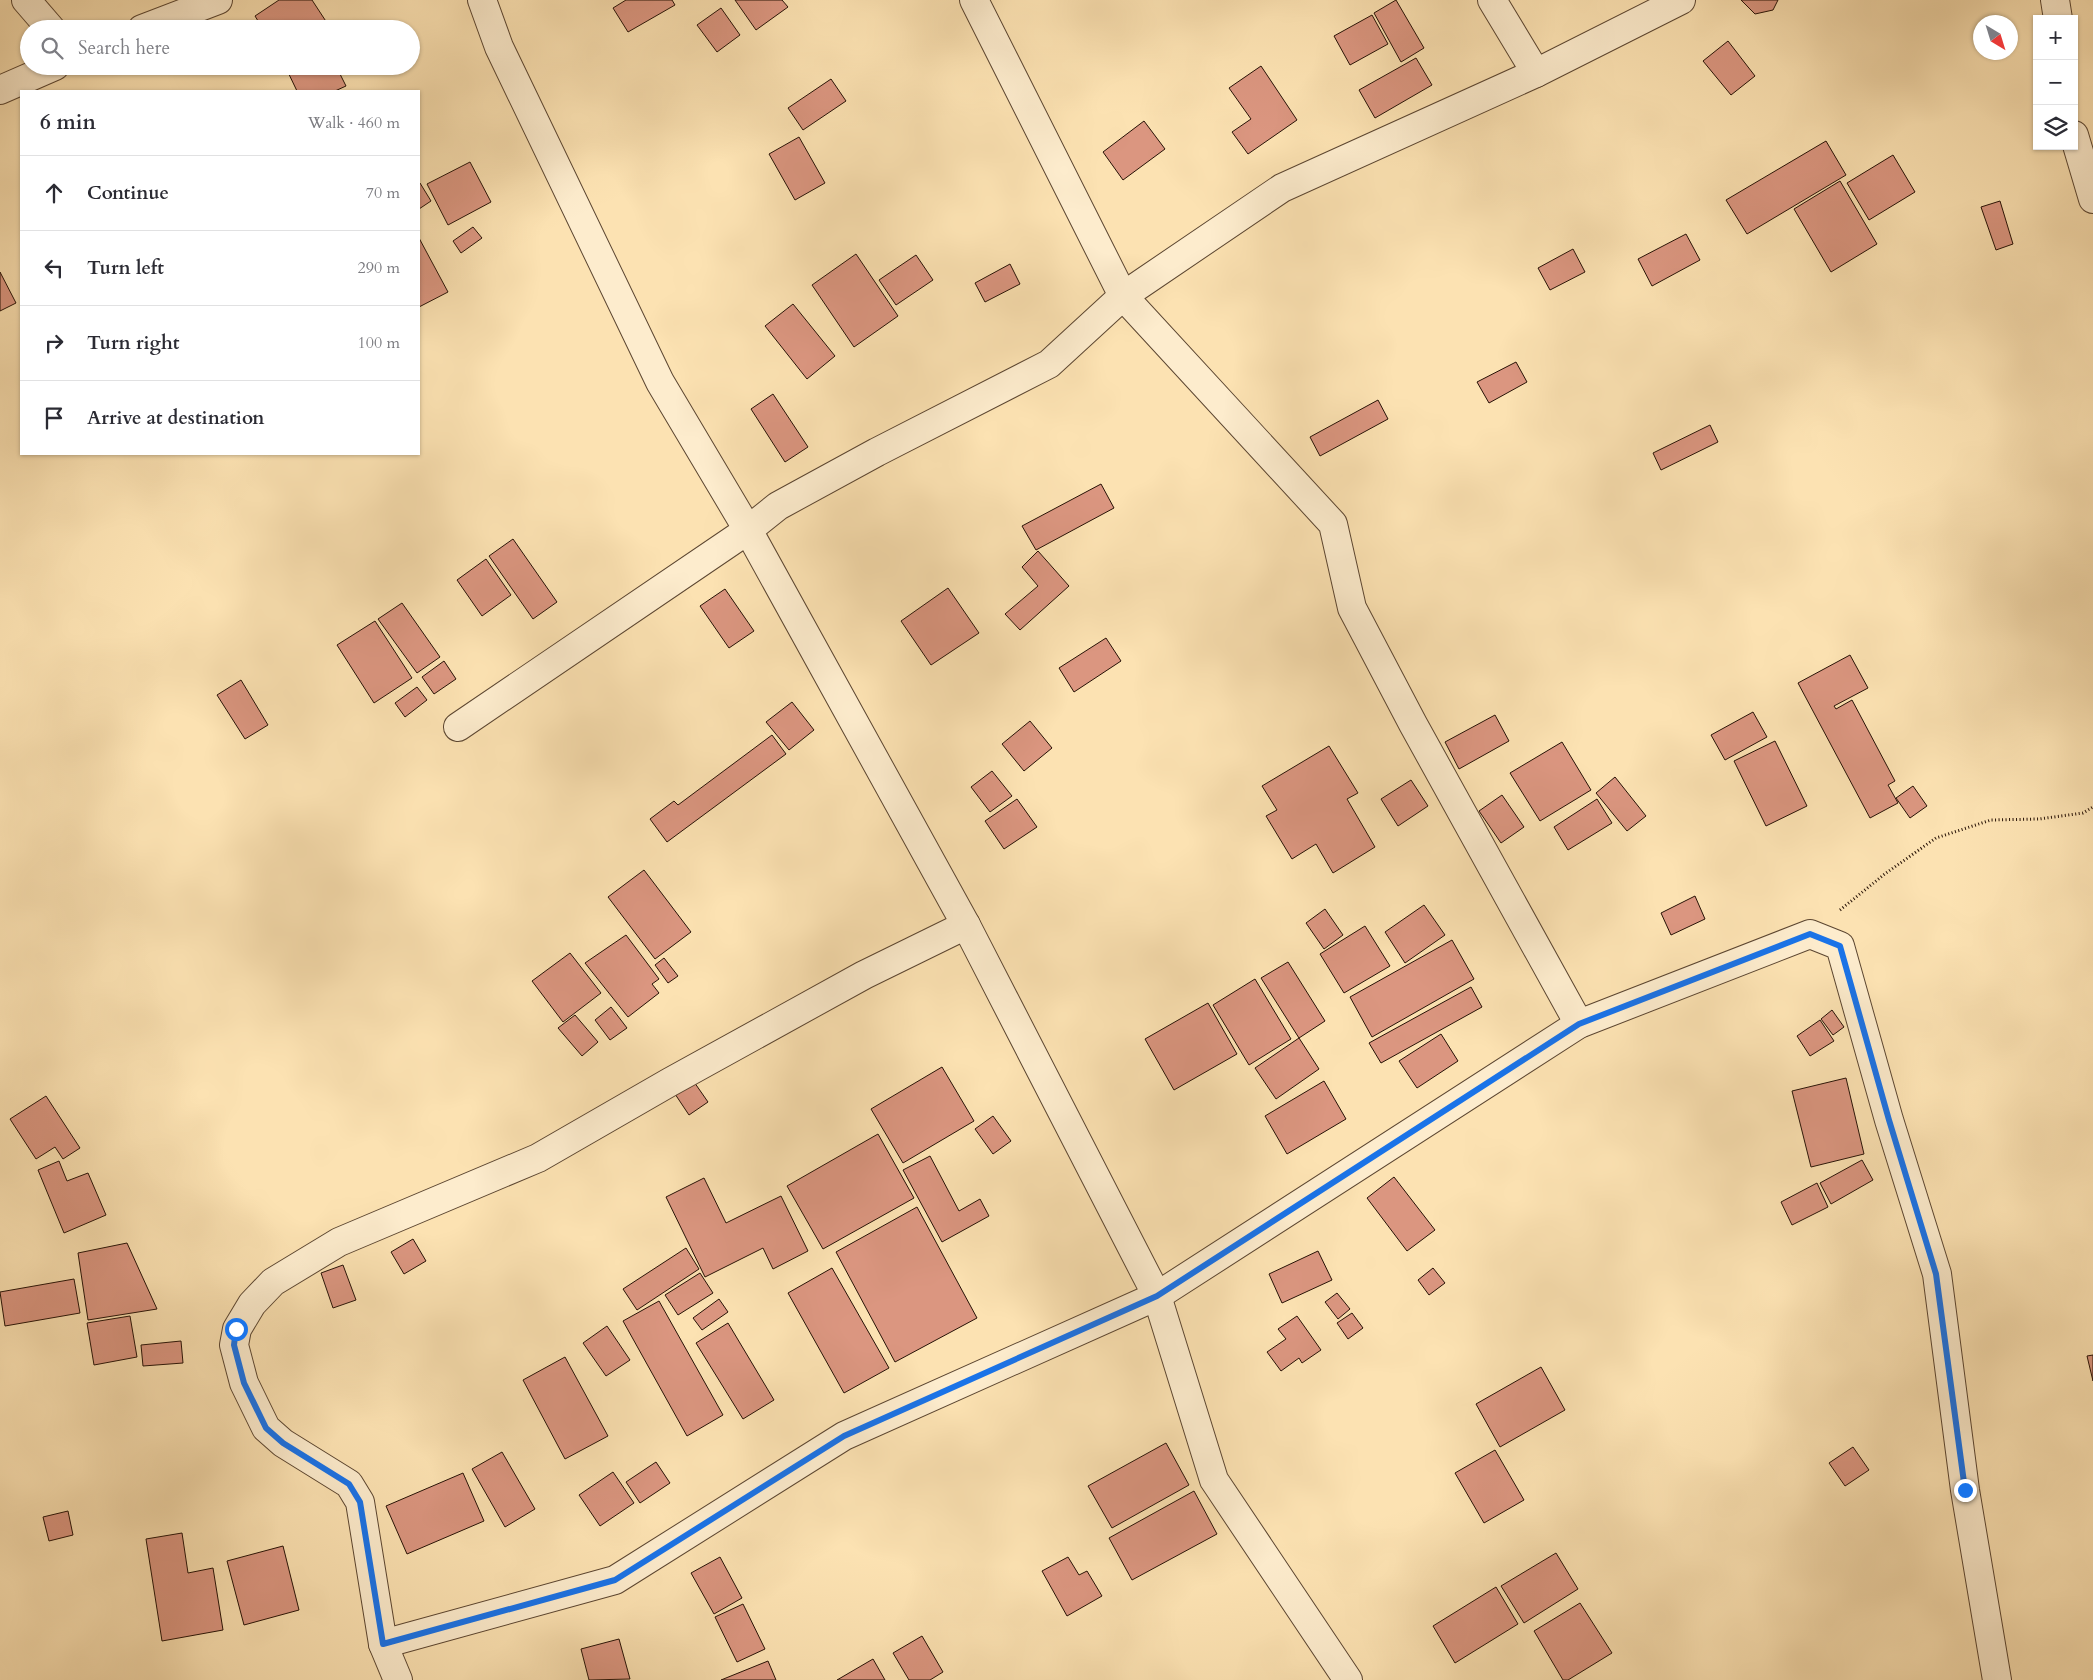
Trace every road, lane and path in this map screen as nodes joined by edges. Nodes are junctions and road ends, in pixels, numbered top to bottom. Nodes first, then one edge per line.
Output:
1 (26, 0) edge
2 (218, 0) edge
3 (482, 0) edge
4 (974, 0) edge
5 (1492, 0) edge
6 (1681, 0) edge
7 (2055, 0) edge
8 (2057, 15) edge
9 (43, 20) edge
10 (166, 20) edge
11 (1536, 73) junction
12 (34, 75) edge
13 (0, 90) edge
14 (2078, 148) edge
15 (2093, 199) edge
16 (1123, 296) junction
17 (748, 530) junction
18 (458, 727) dead end
19 (2093, 807) edge
20 (966, 925) junction
21 (1810, 934) junction
22 (1579, 1024) junction
23 (1157, 1296) junction
24 (383, 1644) junction
25 (398, 1680) edge
26 (1348, 1680) edge
27 (1997, 1680) edge

1 - 9 street
2 - 10 street
3 - 17 street
4 - 16 street
5 - 11 street
6 - 11 street
7 - 8 street
11 - 16 street
12 - 13 street
14 - 15 street
16 - 17 street
16 - 22 street
17 - 18 street
17 - 20 street
19 - 21 path
20 - 23 street
20 - 24 street
21 - 22 street
21 - 27 street
22 - 23 street
23 - 24 street
23 - 26 street
24 - 25 street

